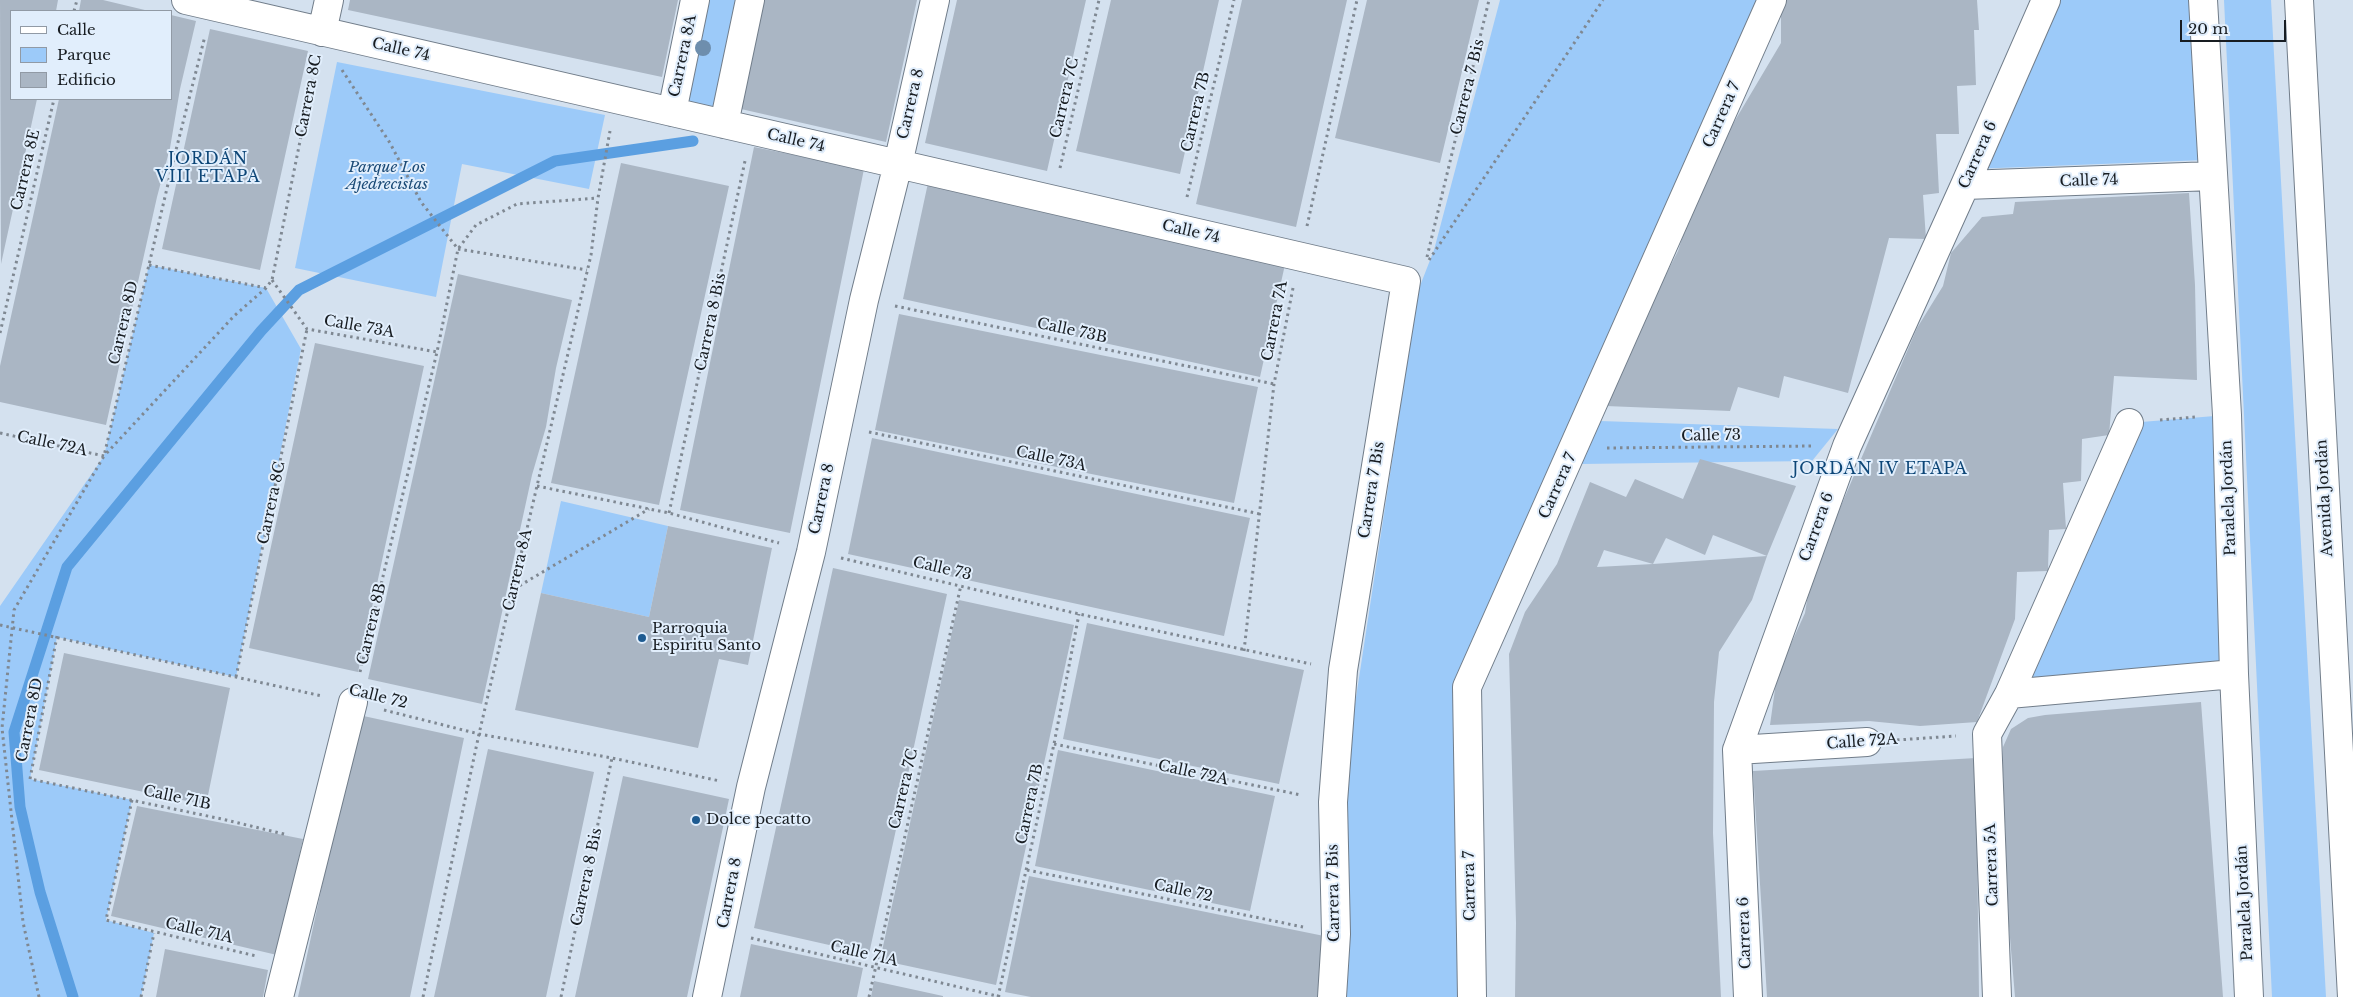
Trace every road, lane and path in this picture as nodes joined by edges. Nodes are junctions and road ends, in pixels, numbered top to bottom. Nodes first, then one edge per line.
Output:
1 (186, 0) edge
2 (329, 0) edge
3 (695, 0) edge
4 (750, 0) edge
5 (934, 0) edge
6 (1099, 0) edge
7 (1234, 0) edge
8 (1358, 0) edge
9 (1489, 0) edge
10 (1603, 0) edge
11 (1772, 0) edge
12 (2046, 0) edge
13 (2203, 0) edge
14 (2299, 0) edge
15 (213, 6) junction
16 (322, 32) junction
17 (54, 100) edge
18 (672, 112) junction
19 (724, 124) junction
20 (752, 131) junction
21 (609, 142) dead end
22 (898, 164) junction
23 (2213, 176) junction
24 (1965, 185) junction
25 (598, 198) junction
26 (1053, 200) junction
27 (1180, 230) junction
28 (458, 249) junction
29 (1300, 257) junction
30 (149, 266) junction
31 (586, 270) junction
32 (1416, 273) junction
33 (272, 280) junction
34 (266, 288) junction
35 (864, 300) junction
36 (308, 329) junction
37 (0, 333) edge
38 (436, 352) junction
39 (1274, 384) junction
40 (2227, 415) junction
41 (2129, 423) joint
42 (838, 426) junction
43 (0, 433) edge
44 (1846, 446) junction
45 (1575, 449) junction
46 (104, 456) junction
47 (537, 486) junction
48 (649, 509) junction
49 (669, 512) junction
50 (1260, 514) junction
51 (811, 552) junction
52 (961, 585) junction
53 (513, 590) junction
54 (1079, 614) junction
55 (0, 625) edge
56 (11, 627) junction
57 (57, 636) junction
58 (1244, 651) junction
59 (1343, 670) junction
60 (2234, 674) junction
61 (236, 677) junction
62 (2009, 694) junction
63 (353, 702) junction
64 (479, 734) junction
65 (1987, 734) junction
66 (1867, 742) joint
67 (1054, 744) junction
68 (1737, 750) junction
69 (612, 758) junction
70 (30, 779) joint
71 (750, 787) junction
72 (132, 800) junction
73 (1332, 802) junction
74 (318, 842) junction
75 (1027, 870) junction
76 (722, 931) junction
77 (154, 933) junction
78 (1336, 934) junction
79 (288, 963) junction
80 (876, 968) junction
81 (39, 997) edge
82 (141, 997) edge
83 (280, 997) edge
84 (423, 997) edge
85 (561, 997) edge
86 (707, 997) edge
87 (869, 997) edge
88 (999, 997) edge
89 (1332, 997) edge
90 (1472, 997) edge
91 (1748, 997) edge
92 (1997, 997) edge
93 (2249, 997) edge
94 (2352, 997) edge

1 - 15 street, Calle 74
2 - 16 street
3 - 18 street, Carrera 8A
4 - 19 street
5 - 22 street, Carrera 8
6 - 26 path, Carrera 7C
7 - 27 path, Carrera 7B
8 - 29 path, Carrera 7A
9 - 32 path, Carrera 7 Bis
10 - 32 path
11 - 45 street, Carrera 7
12 - 24 street, Carrera 6
13 - 23 street, Paralela Jordán
14 - 94 street, Avenida Jordán
15 - 16 street, Calle 74
15 - 30 path, Carrera 8D
16 - 18 street, Calle 74
16 - 28 path
16 - 33 path, Carrera 8C
17 - 37 path, Carrera 8E
18 - 19 street, Calle 74
19 - 20 street, Calle 74
20 - 22 street, Calle 74
20 - 49 path, Carrera 8 Bis
21 - 25 path, Carrera 8A
22 - 26 street, Calle 74
22 - 35 street, Carrera 8
23 - 24 street, Calle 74
23 - 40 street, Paralela Jordán
24 - 44 street, Carrera 6
25 - 28 path
25 - 31 path, Carrera 8A
26 - 27 street, Calle 74
27 - 29 street, Calle 74
28 - 31 path
28 - 38 path, Carrera 8B
29 - 32 street, Calle 74
29 - 39 path, Carrera 7A
30 - 34 path
30 - 46 path, Carrera 8D
31 - 47 path, Carrera 8A
32 - 59 street, Carrera 7 Bis
33 - 34 path
33 - 36 path, Calle 73A
34 - 46 path
35 - 39 path, Calle 73B
35 - 42 street, Carrera 8
36 - 38 path, Calle 73A
36 - 61 path, Carrera 8C
38 - 63 path, Carrera 8B
39 - 50 path, Carrera 7A
40 - 41 path
40 - 60 street, Paralela Jordán
41 - 62 street
42 - 50 path, Calle 73A
42 - 51 street, Carrera 8
43 - 46 path, Calle 72A
44 - 45 path, Calle 73
44 - 68 street, Carrera 6
45 - 90 street, Carrera 7
46 - 56 path, Carrera 8D
47 - 48 path, Calle 73
47 - 53 path, Carrera 8A
48 - 49 path, Calle 73
48 - 53 path
49 - 51 path, Calle 73
50 - 58 path, Carrera 7A
51 - 52 path, Calle 73
51 - 71 street, Carrera 8
52 - 54 path, Calle 73
52 - 80 path, Carrera 7C
53 - 64 path, Carrera 8A
54 - 58 path, Calle 73
54 - 67 path, Carrera 7B
55 - 56 path, Calle 72
56 - 57 path, Calle 72
56 - 81 path, Carrera 8D
57 - 61 path, Calle 72
57 - 70 path, Carrera 8D
58 - 59 path, Calle 73
59 - 73 street, Carrera 7 Bis
60 - 62 street
60 - 93 street, Paralela Jordán
61 - 63 path, Calle 72
62 - 65 street
63 - 64 path, Calle 72
63 - 74 street
64 - 69 path, Calle 72
64 - 84 path, Carrera 8A
65 - 66 path, Calle 72A
65 - 92 street, Carrera 5A
66 - 68 street, Calle 72A
67 - 73 path, Calle 72A
67 - 75 path, Carrera 7B
68 - 91 street, Carrera 6
69 - 71 path, Calle 72
69 - 85 path, Carrera 8 Bis
70 - 72 path, Calle 71B
71 - 76 street, Carrera 8
72 - 74 path, Calle 71B
72 - 77 path, Calle 71A
73 - 78 street, Carrera 7 Bis
74 - 79 street
75 - 78 path, Calle 72
75 - 88 path, Carrera 7B
76 - 80 path, Calle 71A
76 - 86 street, Carrera 8
77 - 79 path, Calle 71A
77 - 82 path
78 - 89 street, Carrera 7 Bis
79 - 83 street
80 - 87 path, Carrera 7C
80 - 88 path, Calle 71A

